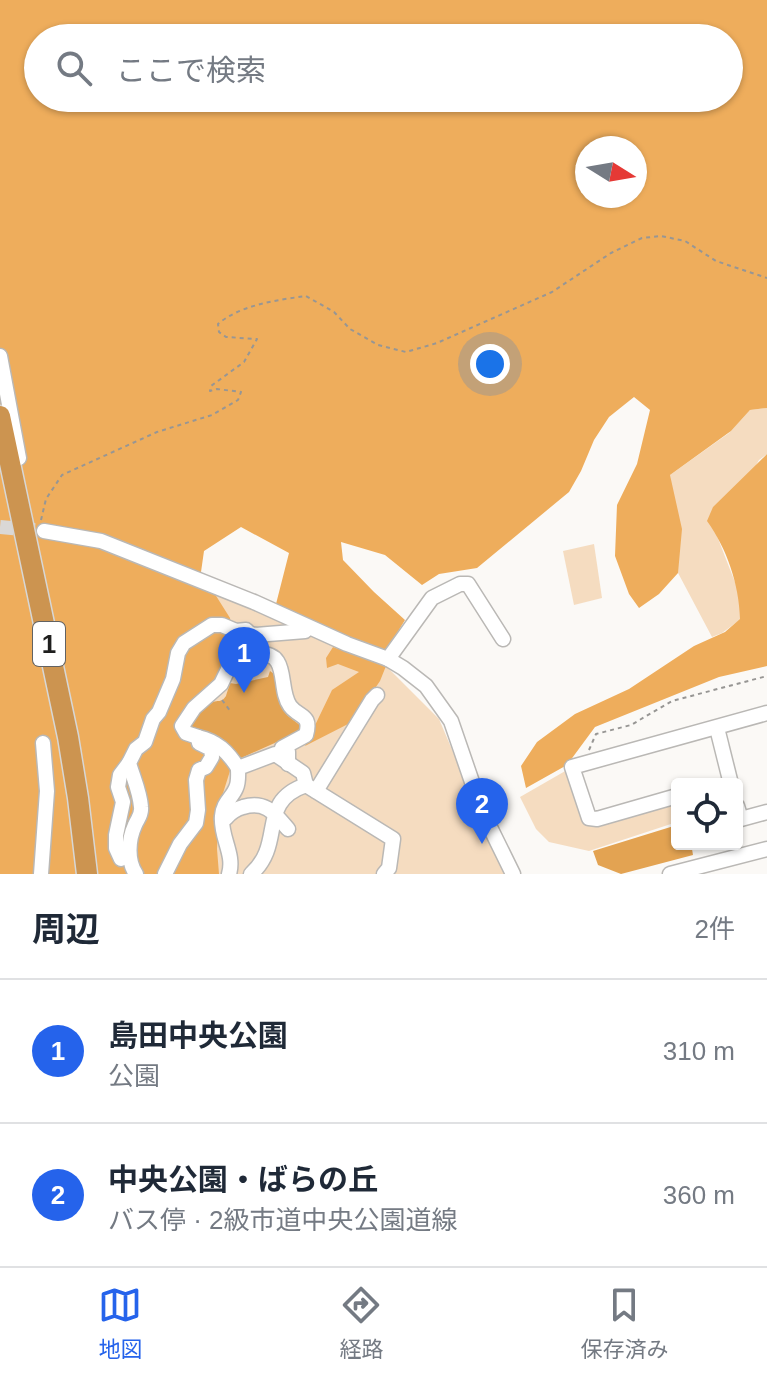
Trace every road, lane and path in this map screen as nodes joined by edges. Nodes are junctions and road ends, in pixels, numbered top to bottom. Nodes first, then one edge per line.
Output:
1 (767, 278) edge
2 (0, 356) edge
3 (0, 416) edge
4 (23, 481) dead end
5 (42, 528) joint
6 (305, 631) dead end
7 (250, 634) junction
8 (503, 639) dead end
9 (388, 659) junction
10 (227, 671) junction
11 (767, 676) edge
12 (216, 694) dead end
13 (377, 695) dead end
14 (231, 712) dead end
15 (767, 713) edge
16 (717, 728) junction
17 (198, 737) junction
18 (43, 743) dead end
19 (278, 751) junction
20 (129, 763) junction
21 (586, 763) junction
22 (238, 768) junction
23 (724, 778) edge
24 (311, 788) junction
25 (120, 795) junction
26 (139, 796) junction
27 (671, 798) edge
28 (767, 812) edge
29 (275, 814) junction
30 (743, 818) edge
31 (222, 819) junction
32 (288, 829) dead end
33 (767, 849) edge
34 (121, 859) dead end
35 (41, 874) edge
36 (87, 874) edge
37 (136, 874) edge
38 (165, 874) edge
39 (229, 874) edge
40 (251, 874) edge
41 (384, 874) edge
42 (513, 874) edge
43 (673, 874) edge

1 - 5 path
2 - 4 street
3 - 36 highway, 1
5 - 9 street
6 - 7 street
7 - 10 street
7 - 20 street
8 - 9 street
9 - 42 street
10 - 17 street
10 - 19 street
11 - 21 path
12 - 14 path
13 - 24 street
15 - 16 street
16 - 21 street
16 - 23 street
17 - 22 street
17 - 38 street
18 - 35 street
19 - 22 street
19 - 24 street
20 - 25 street
20 - 26 street
21 - 27 street
22 - 31 street
24 - 29 street
24 - 41 street
25 - 26 street
25 - 34 street
26 - 37 street
28 - 30 street
29 - 31 street
29 - 32 street
29 - 40 street
31 - 39 street
33 - 43 street

